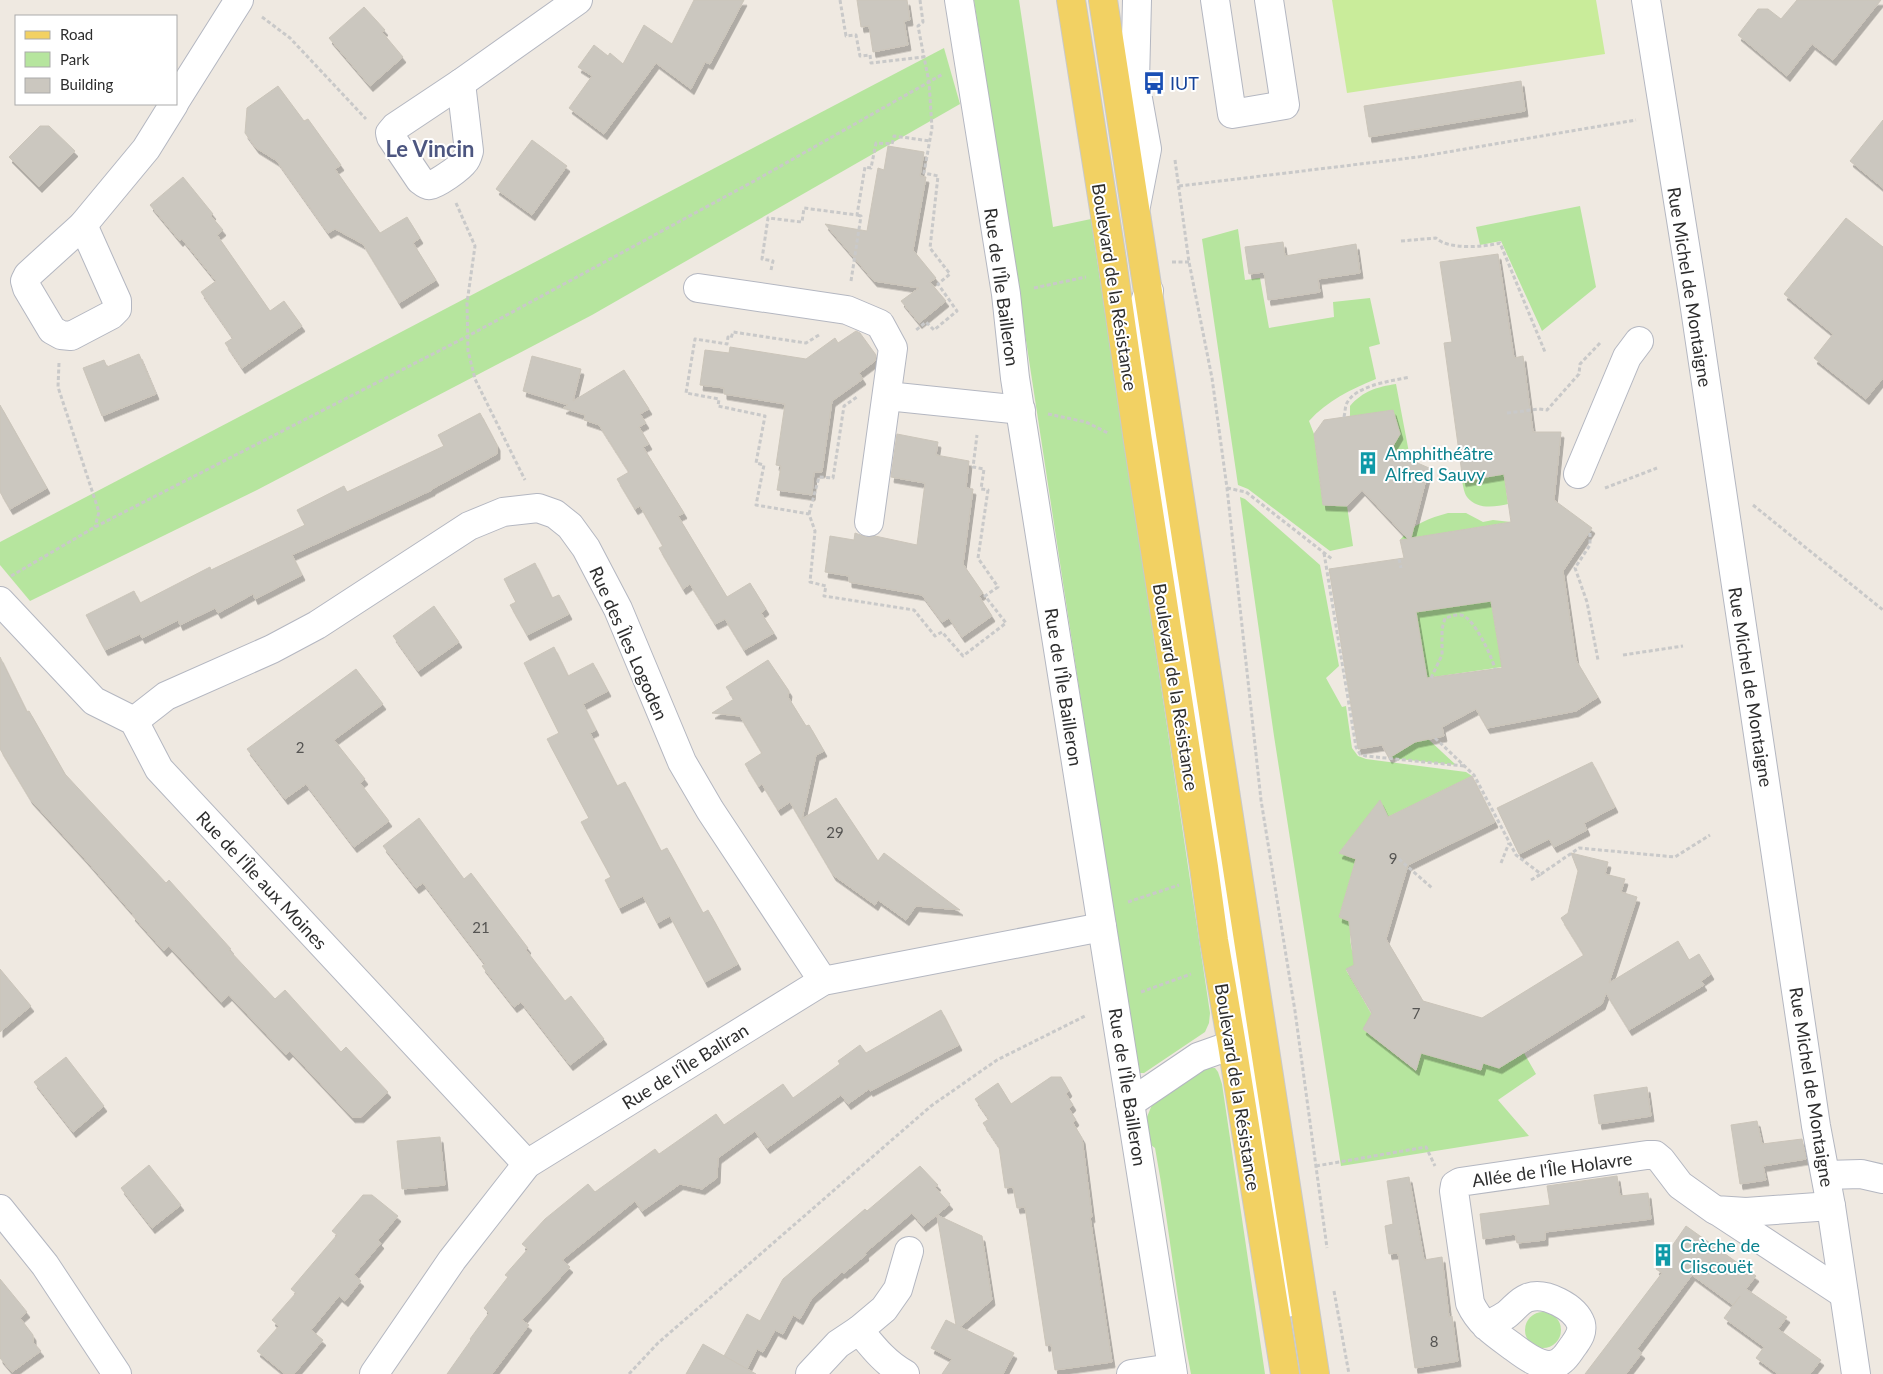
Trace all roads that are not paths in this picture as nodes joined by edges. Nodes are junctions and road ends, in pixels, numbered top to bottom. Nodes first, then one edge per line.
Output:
1 (578, 0) edge
2 (959, 0) edge
3 (1071, 0) edge
4 (1103, 0) edge
5 (1137, 0) edge
6 (1215, 0) edge
7 (1269, 0) edge
8 (1646, 0) edge
9 (239, 1) edge
10 (460, 84) junction
11 (178, 97) edge
12 (173, 105) edge
13 (1135, 210) junction
14 (83, 225) junction
15 (698, 288) dead end
16 (1149, 291) junction
17 (1639, 341) dead end
18 (887, 399) junction
19 (1021, 410) junction
20 (1588, 482) road end
21 (869, 522) dead end
22 (4, 590) edge
23 (134, 721) junction
24 (1101, 919) junction
25 (823, 981) junction
26 (1232, 1045) junction
27 (1130, 1103) junction
28 (527, 1164) junction
29 (1826, 1175) junction
30 (1883, 1179) edge
31 (1831, 1206) junction
32 (0, 1209) edge
33 (1715, 1210) junction
34 (909, 1252) dead end
35 (1844, 1294) junction
36 (1486, 1326) dead end
37 (859, 1330) junction
38 (1172, 1371) edge
39 (117, 1374) edge
40 (374, 1374) edge
41 (810, 1374) edge
42 (905, 1374) edge
43 (1131, 1374) edge
44 (1285, 1374) edge
45 (1298, 1374) edge
46 (1315, 1374) edge
47 (1856, 1374) edge

1 - 10 street
2 - 19 street, Rue de l'Île Bailleron
3 - 26 main road, Boulevard de la Résistance
4 - 13 main road, Boulevard de la Résistance
5 - 13 street
6 - 7 street
8 - 29 street, Rue Michel de Montaigne
9 - 11 street
10 - 10 street
12 - 14 street
13 - 16 main road, Boulevard de la Résistance
14 - 14 street
15 - 18 street
16 - 45 street
16 - 46 main road, Boulevard de la Résistance
17 - 20 street
18 - 19 street
18 - 21 street
19 - 24 street, Rue de l'Île Bailleron
22 - 23 street
23 - 25 street, Rue des Îles Logoden
23 - 28 street, Rue de l'Île aux Moines
24 - 25 street, Rue de l'Île Baliran
24 - 27 street, Rue de l'Île Bailleron
25 - 28 street, Rue de l'Île Baliran
26 - 27 street
26 - 44 main road, Boulevard de la Résistance
27 - 38 street, Rue de l'Île Bailleron
28 - 40 street, Rue de l'Île Baliran
29 - 30 street
29 - 31 street, Rue Michel de Montaigne
31 - 33 street
31 - 35 street, Rue Michel de Montaigne
32 - 39 street
33 - 35 street, Allée de l'Île Holavre
33 - 36 street, Allée de l'Île Holavre
34 - 37 street
35 - 47 street, Rue Michel de Montaigne
37 - 41 street
37 - 42 street
38 - 43 street

